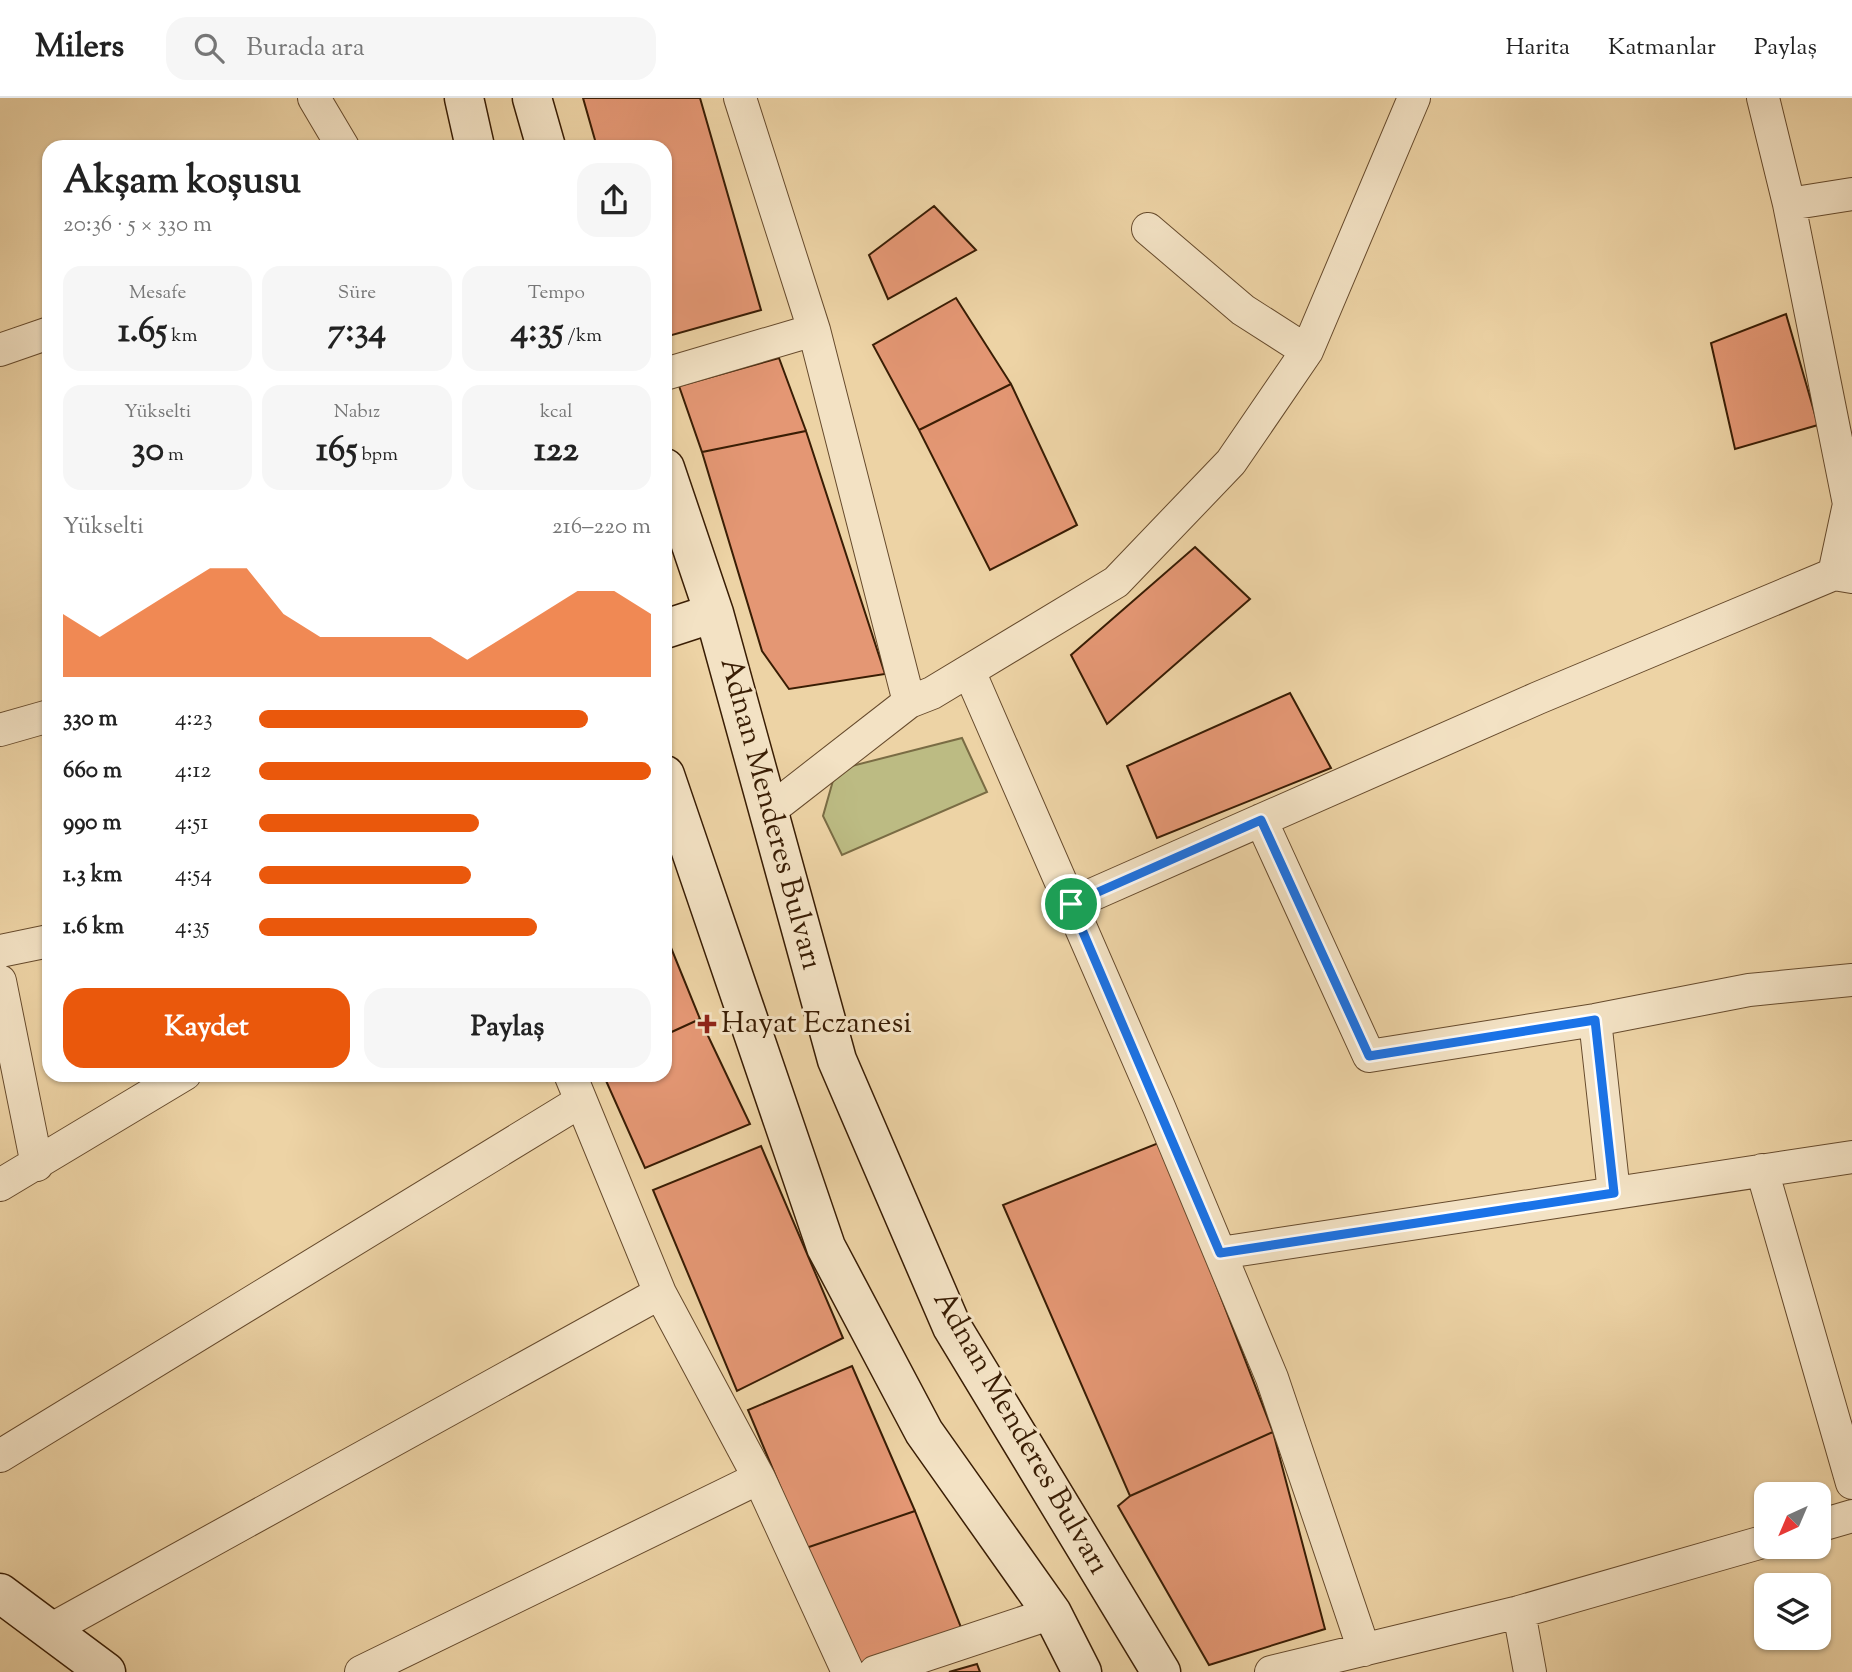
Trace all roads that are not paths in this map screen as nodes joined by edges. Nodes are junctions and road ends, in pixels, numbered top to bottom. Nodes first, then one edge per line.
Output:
1 (314, 98) edge
2 (464, 98) edge
3 (533, 98) edge
4 (551, 98) edge
5 (740, 98) edge
6 (1414, 98) edge
7 (1763, 98) edge
8 (339, 140) edge
9 (473, 140) edge
10 (544, 140) edge
11 (561, 140) edge
12 (1852, 194) edge
13 (1789, 204) junction
14 (1148, 229) dead end
15 (814, 330) junction
16 (42, 336) edge
17 (0, 351) edge
18 (1307, 351) junction
19 (672, 372) edge
20 (672, 500) edge
21 (1843, 576) edge
22 (714, 613) junction
23 (672, 627) edge
24 (969, 671) junction
25 (909, 702) junction
26 (42, 718) edge
27 (0, 730) edge
28 (672, 797) edge
29 (769, 811) junction
30 (1261, 820) junction
31 (1071, 904) junction
32 (42, 942) edge
33 (0, 951) edge
34 (1852, 980) edge
35 (0, 981) edge
36 (1595, 1020) junction
37 (172, 1082) edge
38 (576, 1088) edge
39 (1852, 1157) edge
40 (37, 1165) junction
41 (1762, 1170) junction
42 (0, 1185) edge
43 (1614, 1193) junction
44 (1220, 1253) junction
45 (660, 1293) junction
46 (0, 1456) edge
47 (759, 1478) junction
48 (1852, 1483) edge
49 (1852, 1516) edge
50 (1831, 1522) edge
51 (1754, 1544) edge
52 (0, 1593) edge
53 (1518, 1612) junction
54 (1052, 1613) junction
55 (50, 1630) junction
56 (1364, 1650) junction
57 (106, 1672) edge
58 (361, 1672) edge
59 (848, 1672) edge
60 (876, 1672) edge
61 (1082, 1672) edge
62 (1161, 1672) edge
63 (1270, 1672) edge
64 (1530, 1672) edge

1 - 8 street
2 - 9 main road
3 - 10 main road
4 - 11 main road
5 - 15 street
6 - 18 street
7 - 13 street
12 - 13 street
13 - 21 street
14 - 18 street
15 - 19 street
15 - 25 street
16 - 17 street
18 - 24 street
20 - 22 main road, Adnan Menderes Bulvarı
21 - 30 street
22 - 23 main road
22 - 29 main road, Adnan Menderes Bulvarı
24 - 25 street
24 - 31 street
25 - 29 street
26 - 27 street
28 - 54 main road
29 - 62 main road, Adnan Menderes Bulvarı
30 - 31 street
30 - 36 street
31 - 44 street
32 - 33 street
34 - 36 street
35 - 40 street
36 - 43 street
37 - 40 street
38 - 45 street
38 - 46 street
39 - 41 street
40 - 42 street
41 - 43 street
41 - 48 street
43 - 44 street
44 - 56 street
45 - 47 street
45 - 55 street
47 - 58 street
47 - 59 street
49 - 50 street
51 - 53 street
52 - 55 main road
53 - 56 street
53 - 64 street
54 - 60 street
54 - 61 main road
55 - 57 main road
56 - 63 street

